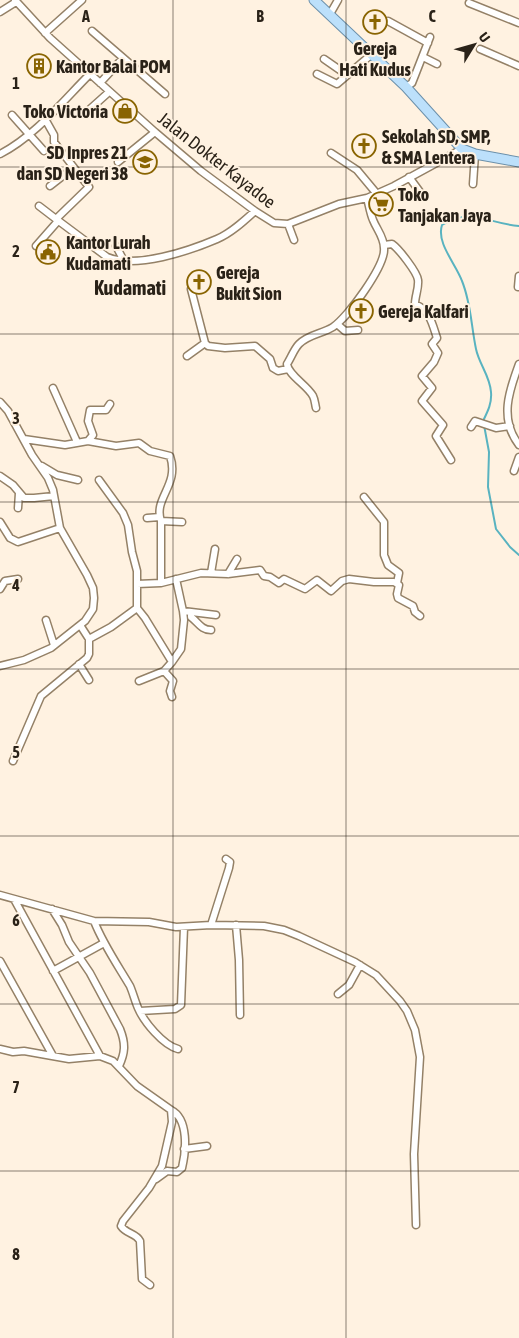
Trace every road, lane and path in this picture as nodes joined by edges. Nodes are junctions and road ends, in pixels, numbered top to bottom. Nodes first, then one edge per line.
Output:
1 (82, 0) edge
2 (314, 0) edge
3 (338, 0) edge
4 (16, 1) edge
5 (469, 3) dead end
6 (0, 12) edge
7 (330, 14) junction
8 (388, 21) dead end
9 (519, 23) edge
10 (92, 31) dead end
11 (45, 33) junction
12 (480, 50) dead end
13 (372, 54) junction
14 (423, 57) junction
15 (123, 58) junction
16 (324, 59) dead end
17 (437, 64) dead end
18 (519, 66) edge
19 (317, 74) dead end
20 (89, 75) junction
21 (347, 75) junction
22 (100, 83) junction
23 (406, 87) junction
24 (109, 92) junction
25 (165, 94) dead end
26 (90, 109) dead end
27 (12, 115) dead end
28 (46, 119) junction
29 (155, 132) junction
30 (28, 133) junction
31 (462, 149) junction
32 (44, 152) dead end
33 (331, 153) dead end
34 (0, 154) edge
35 (475, 154) junction
36 (518, 158) edge
37 (118, 162) dead end
38 (73, 168) junction
39 (409, 178) junction
40 (473, 184) dead end
41 (50, 186) dead end
42 (420, 192) dead end
43 (377, 194) junction
44 (367, 198) junction
45 (39, 206) dead end
46 (255, 211) junction
47 (57, 220) junction
48 (288, 224) junction
49 (294, 240) dead end
50 (384, 245) junction
51 (36, 246) dead end
52 (116, 246) dead end
53 (124, 261) junction
54 (519, 276) edge
55 (518, 287) edge
56 (191, 289) dead end
57 (337, 324) junction
58 (358, 330) dead end
59 (205, 342) junction
60 (187, 356) dead end
61 (519, 364) edge
62 (288, 369) junction
63 (53, 388) dead end
64 (0, 402) edge
65 (110, 404) dead end
66 (316, 408) dead end
67 (510, 426) junction
68 (471, 427) dead end
69 (24, 439) junction
70 (88, 440) junction
71 (77, 442) junction
72 (519, 445) edge
73 (519, 457) edge
74 (451, 460) dead end
75 (41, 466) junction
76 (514, 471) dead end
77 (0, 476) edge
78 (78, 480) dead end
79 (99, 480) dead end
80 (19, 493) junction
81 (54, 496) junction
82 (364, 497) dead end
83 (18, 508) dead end
84 (147, 518) dead end
85 (160, 519) junction
86 (0, 522) edge
87 (182, 522) dead end
88 (60, 528) junction
89 (215, 549) dead end
90 (237, 559) dead end
91 (210, 573) junction
92 (228, 574) junction
93 (18, 579) dead end
94 (176, 579) junction
95 (161, 582) junction
96 (397, 583) junction
97 (137, 584) junction
98 (0, 587) edge
99 (137, 608) junction
100 (183, 611) junction
101 (191, 612) junction
102 (216, 615) dead end
103 (420, 616) dead end
104 (46, 620) dead end
105 (80, 625) junction
106 (211, 630) dead end
107 (89, 639) junction
108 (54, 645) junction
109 (172, 662) junction
110 (78, 664) junction
111 (0, 666) edge
112 (164, 670) junction
113 (90, 680) dead end
114 (139, 681) dead end
115 (172, 696) dead end
116 (13, 761) dead end
117 (226, 860) dead end
118 (0, 895) edge
119 (14, 899) junction
120 (52, 909) junction
121 (94, 921) junction
122 (211, 925) junction
123 (236, 925) junction
124 (184, 927) junction
125 (104, 943) junction
126 (80, 957) junction
127 (0, 961) edge
128 (360, 965) junction
129 (54, 971) junction
130 (338, 994) dead end
131 (140, 1012) junction
132 (240, 1015) dead end
133 (0, 1049) edge
134 (178, 1049) dead end
135 (53, 1056) junction
136 (100, 1056) junction
137 (119, 1066) junction
138 (171, 1110) junction
139 (207, 1146) dead end
140 (184, 1149) junction
141 (154, 1181) junction
142 (416, 1225) dead end
143 (150, 1285) dead end

1 - 11 street
2 - 7 main road
3 - 7 street
4 - 6 street
4 - 11 street, Jalan Dokter Kayadoe
5 - 9 street
7 - 13 main road
8 - 14 street
10 - 15 street
11 - 20 street, Jalan Dokter Kayadoe
12 - 18 street
13 - 21 street
13 - 23 main road
14 - 17 street
14 - 23 street
15 - 22 street
15 - 25 street
16 - 21 street
19 - 21 street
20 - 22 street, Jalan Dokter Kayadoe
20 - 28 street
22 - 24 street, Jalan Dokter Kayadoe
23 - 31 main road
24 - 26 street
24 - 29 street, Jalan Dokter Kayadoe
27 - 30 street
28 - 30 street
28 - 38 street
29 - 37 street
29 - 46 street, Jalan Dokter Kayadoe
30 - 32 street
30 - 34 street
31 - 35 main road
31 - 39 street, Jalan Dokter Kayadoe
33 - 43 street
35 - 36 main road
35 - 40 street
38 - 41 street
38 - 47 street
39 - 42 street
39 - 43 street, Jalan Dokter Kayadoe
43 - 44 street, Jalan Dokter Kayadoe
44 - 48 street, Jalan Dokter Kayadoe
44 - 50 street
45 - 47 street
46 - 48 street, Jalan Dokter Kayadoe
46 - 53 street
47 - 51 street
47 - 53 street
48 - 49 street
50 - 57 street
50 - 74 street
52 - 53 street
54 - 55 street
56 - 59 street
57 - 58 street
57 - 62 street
59 - 60 street
59 - 62 street
61 - 67 street
62 - 66 street
63 - 71 street
64 - 69 street
65 - 70 street
67 - 68 street
67 - 72 street
69 - 71 street
69 - 75 street
70 - 71 street
70 - 85 street
73 - 76 street
75 - 78 street
75 - 81 street
77 - 80 street
79 - 97 street
80 - 81 street
80 - 83 street
81 - 88 street
82 - 96 street
84 - 85 street
85 - 87 street
85 - 95 street
86 - 88 street
88 - 105 street
89 - 91 street
90 - 92 street
91 - 92 street
91 - 94 street
92 - 96 street
93 - 98 street
94 - 95 street
94 - 100 street
95 - 97 street
96 - 103 street
97 - 99 street
99 - 107 street
99 - 109 street
100 - 101 street
100 - 109 street
101 - 102 street
101 - 106 street
104 - 108 street
105 - 107 street
105 - 108 street
107 - 110 street
108 - 111 street
109 - 112 street
110 - 113 street
110 - 116 street
112 - 114 street
112 - 115 street
117 - 122 street
118 - 119 street
119 - 120 street
119 - 129 street
120 - 121 street
120 - 126 street
121 - 124 street
121 - 125 street
122 - 123 street
122 - 124 street
123 - 128 street
123 - 132 street
124 - 131 street
125 - 126 street
125 - 131 street
126 - 129 street
126 - 137 street
127 - 135 street
128 - 130 street
128 - 142 street
129 - 136 street
131 - 134 street
133 - 135 street
135 - 136 street
136 - 137 street
137 - 138 street
138 - 140 street
138 - 141 street
139 - 140 street
140 - 141 street
141 - 143 street

